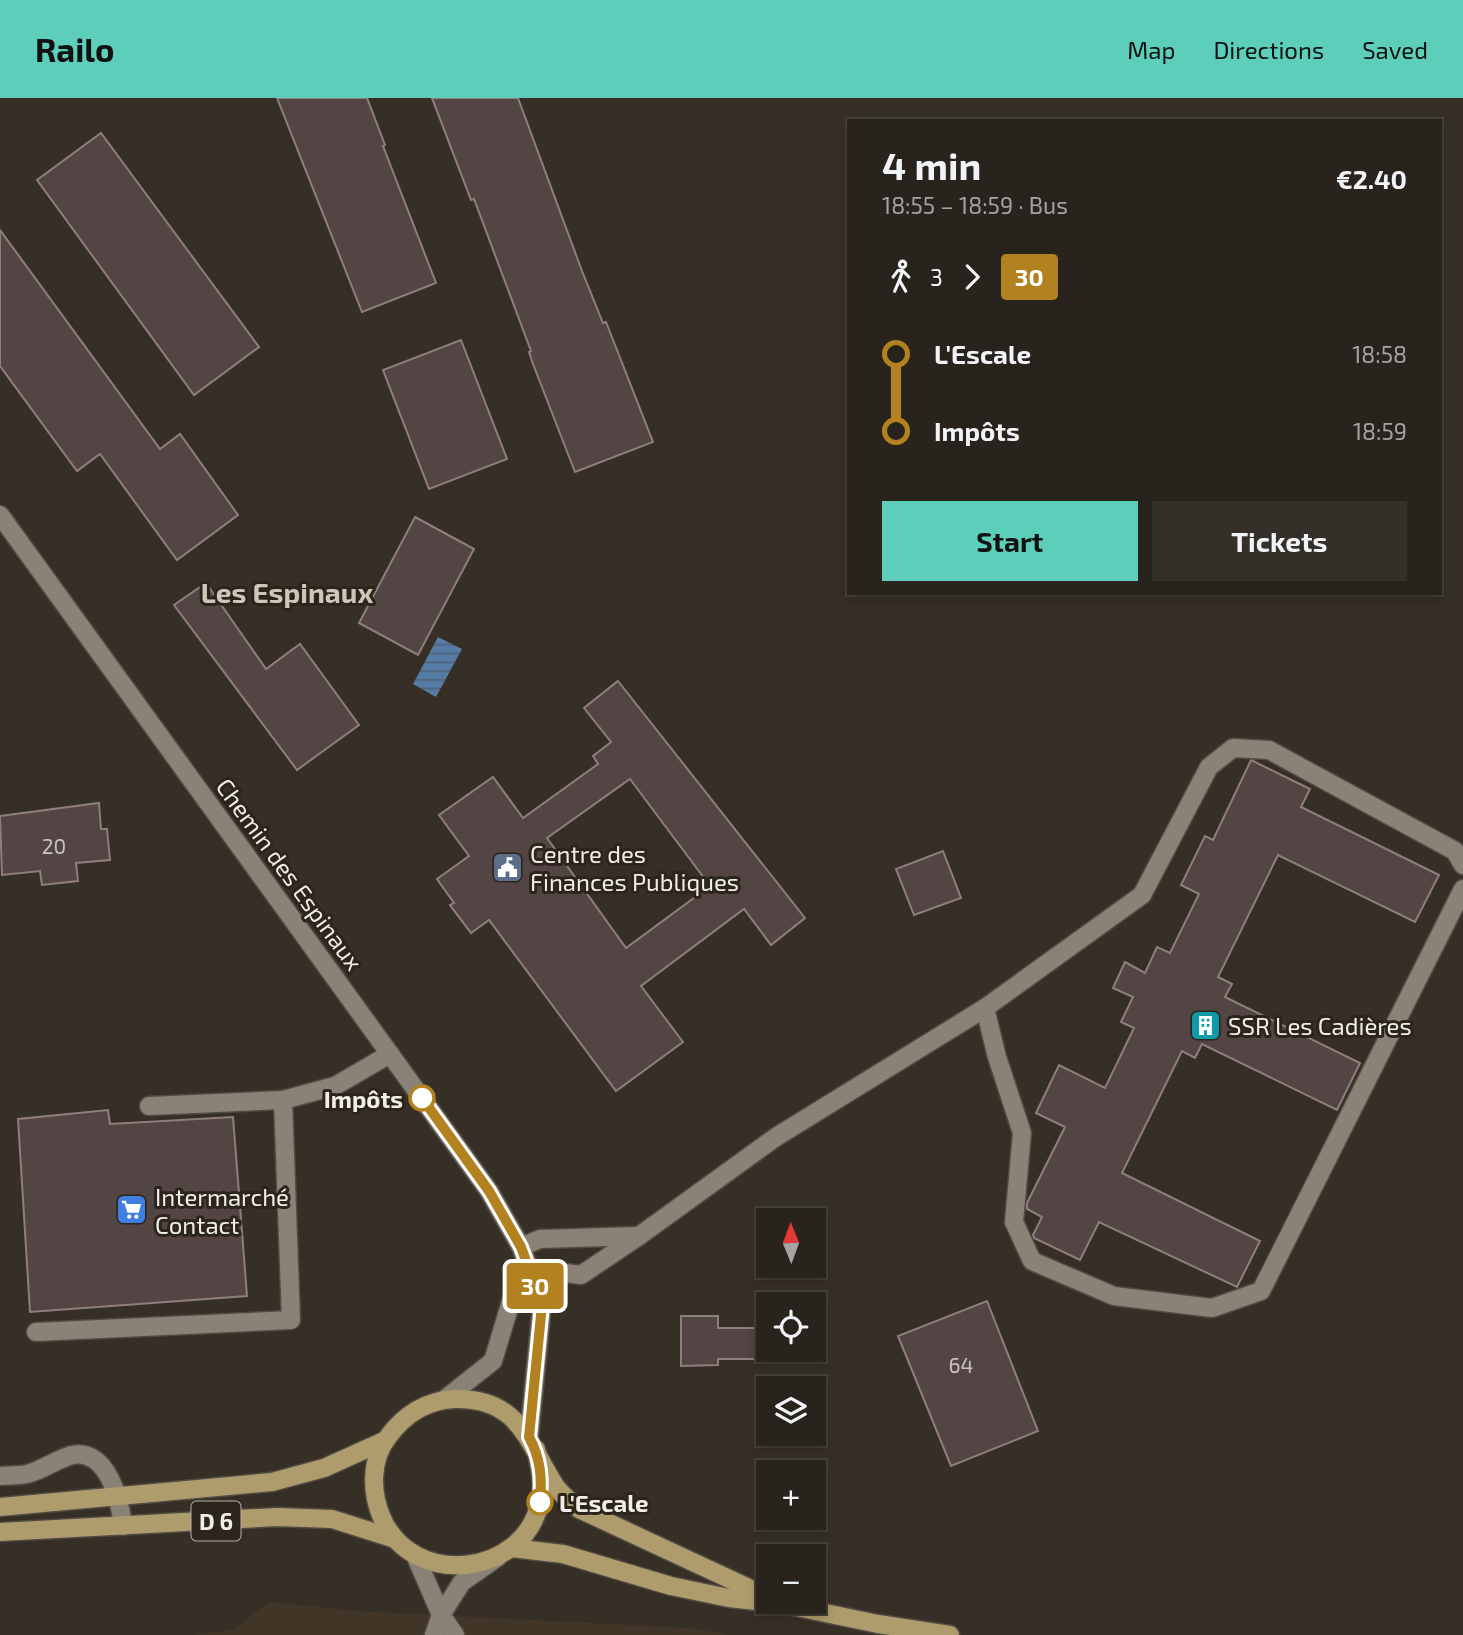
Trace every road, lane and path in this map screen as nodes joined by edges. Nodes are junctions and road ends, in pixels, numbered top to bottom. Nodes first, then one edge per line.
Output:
1 (0, 515) edge
2 (1463, 865) edge
3 (1463, 889) edge
4 (985, 1008) junction
5 (390, 1054) junction
6 (283, 1100) junction
7 (149, 1106) dead end
8 (639, 1236) junction
9 (521, 1247) junction
10 (529, 1268) junction
11 (36, 1332) dead end
12 (445, 1399) junction
13 (384, 1441) junction
14 (533, 1443) junction
15 (0, 1476) edge
16 (119, 1497) junction
17 (0, 1507) edge
18 (124, 1526) junction
19 (0, 1532) edge
20 (395, 1539) junction
21 (509, 1550) junction
22 (415, 1555) junction
23 (756, 1592) edge
24 (756, 1600) edge
25 (826, 1612) edge
26 (441, 1615) junction
27 (434, 1635) edge
28 (455, 1635) edge
29 (949, 1635) edge

1 - 5 street, Chemin des Espinaux
2 - 4 street
3 - 4 street
4 - 8 street
5 - 6 street
5 - 9 street, Chemin des Espinaux
6 - 7 street
6 - 11 street
8 - 9 street
8 - 10 street
9 - 10 street, Chemin des Espinaux
10 - 12 street
10 - 14 street, Chemin des Espinaux
12 - 13 main road
12 - 14 main road
13 - 16 main road, D 6
13 - 20 main road
14 - 21 main road
14 - 23 main road
15 - 16 street
16 - 17 main road, D 6
16 - 18 street
18 - 19 main road, D 6
18 - 20 main road, D 6
20 - 22 main road
21 - 22 main road
21 - 24 main road
21 - 26 street
22 - 26 street
25 - 29 main road
26 - 27 street
26 - 28 street

